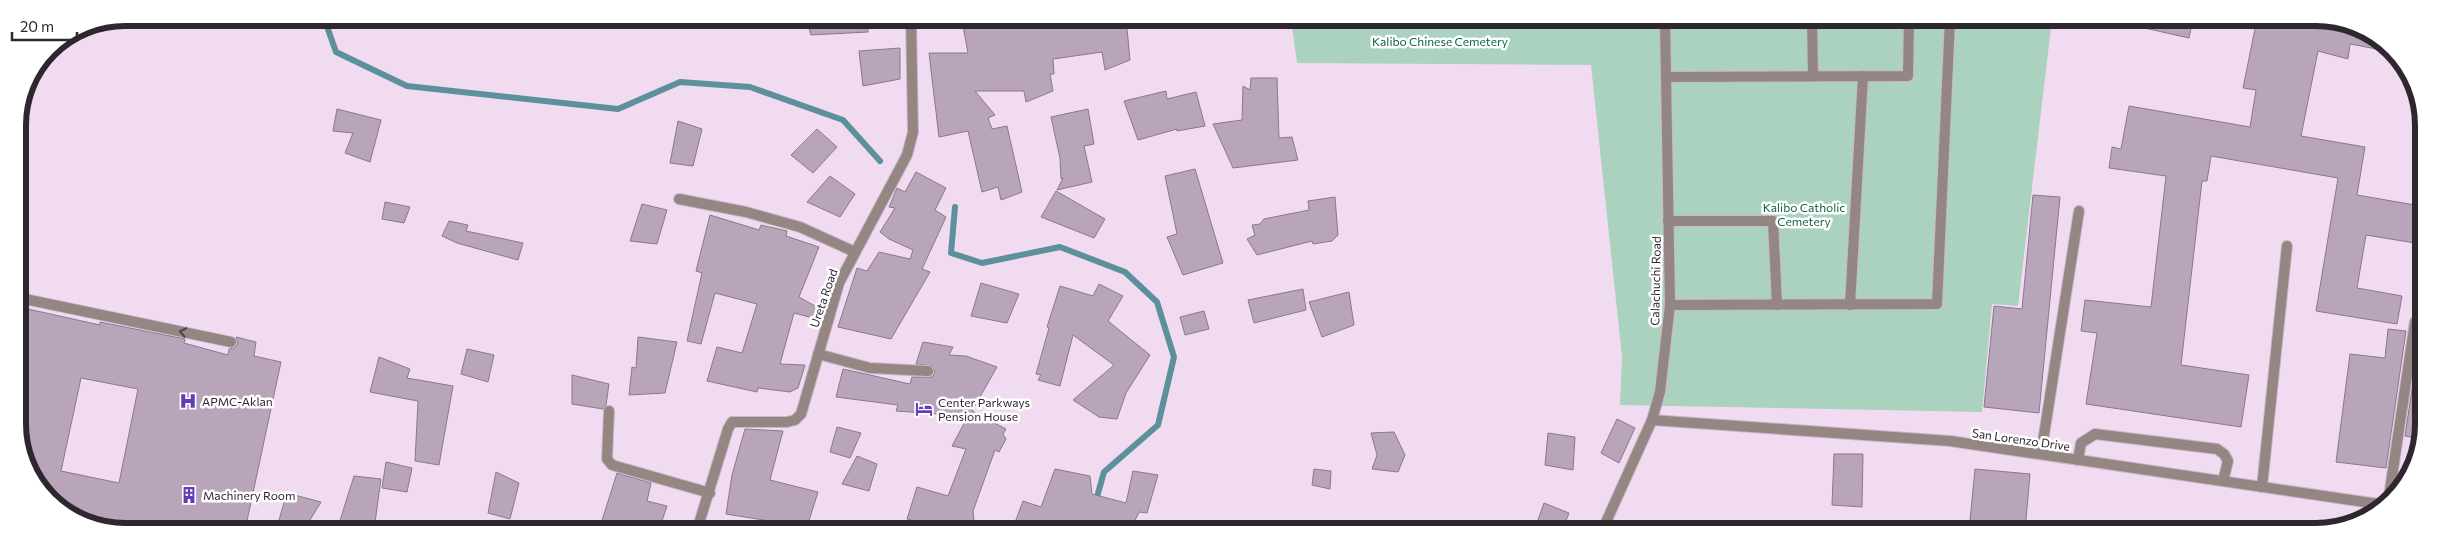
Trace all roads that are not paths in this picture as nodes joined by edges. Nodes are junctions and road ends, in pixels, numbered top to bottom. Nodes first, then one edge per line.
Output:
1 (911, 26) edge
2 (1665, 26) edge
3 (1812, 26) edge
4 (1909, 26) edge
5 (1950, 26) edge
6 (1813, 76) junction
7 (1863, 76) junction
8 (1667, 77) junction
9 (679, 199) dead end
10 (2079, 211) dead end
11 (1668, 221) junction
12 (2287, 246) dead end
13 (855, 252) junction
14 (26, 299) edge
15 (1850, 304) junction
16 (1670, 305) junction
17 (1776, 305) junction
18 (2415, 328) edge
19 (230, 342) dead end
20 (818, 354) junction
21 (928, 371) dead end
22 (609, 411) dead end
23 (1652, 420) junction
24 (2042, 454) junction
25 (2078, 460) junction
26 (2223, 481) junction
27 (2262, 487) junction
28 (2389, 490) edge
29 (710, 493) junction
30 (2375, 502) edge
31 (699, 523) edge
32 (1606, 523) edge

1 - 13 street, Ureta Road
2 - 8 street, Calachuchi Road
3 - 6 street
4 - 7 street
5 - 15 street
6 - 7 street
6 - 8 street
7 - 15 street
8 - 11 street, Calachuchi Road
9 - 13 street
10 - 24 street
11 - 16 street, Calachuchi Road
11 - 17 street
12 - 27 street
13 - 20 street, Ureta Road
19 -> 14 street
15 - 17 street
16 - 17 street
16 - 23 street, Calachuchi Road
18 - 28 street
20 - 21 street
20 - 29 street, Ureta Road
22 - 29 street
23 - 24 street, San Lorenzo Drive
23 - 32 street, Calachuchi Road
24 - 25 street, San Lorenzo Drive
25 - 26 street, San Lorenzo Drive
25 - 26 street
26 - 27 street, San Lorenzo Drive
27 - 30 street, San Lorenzo Drive
29 - 31 street, Ureta Road

